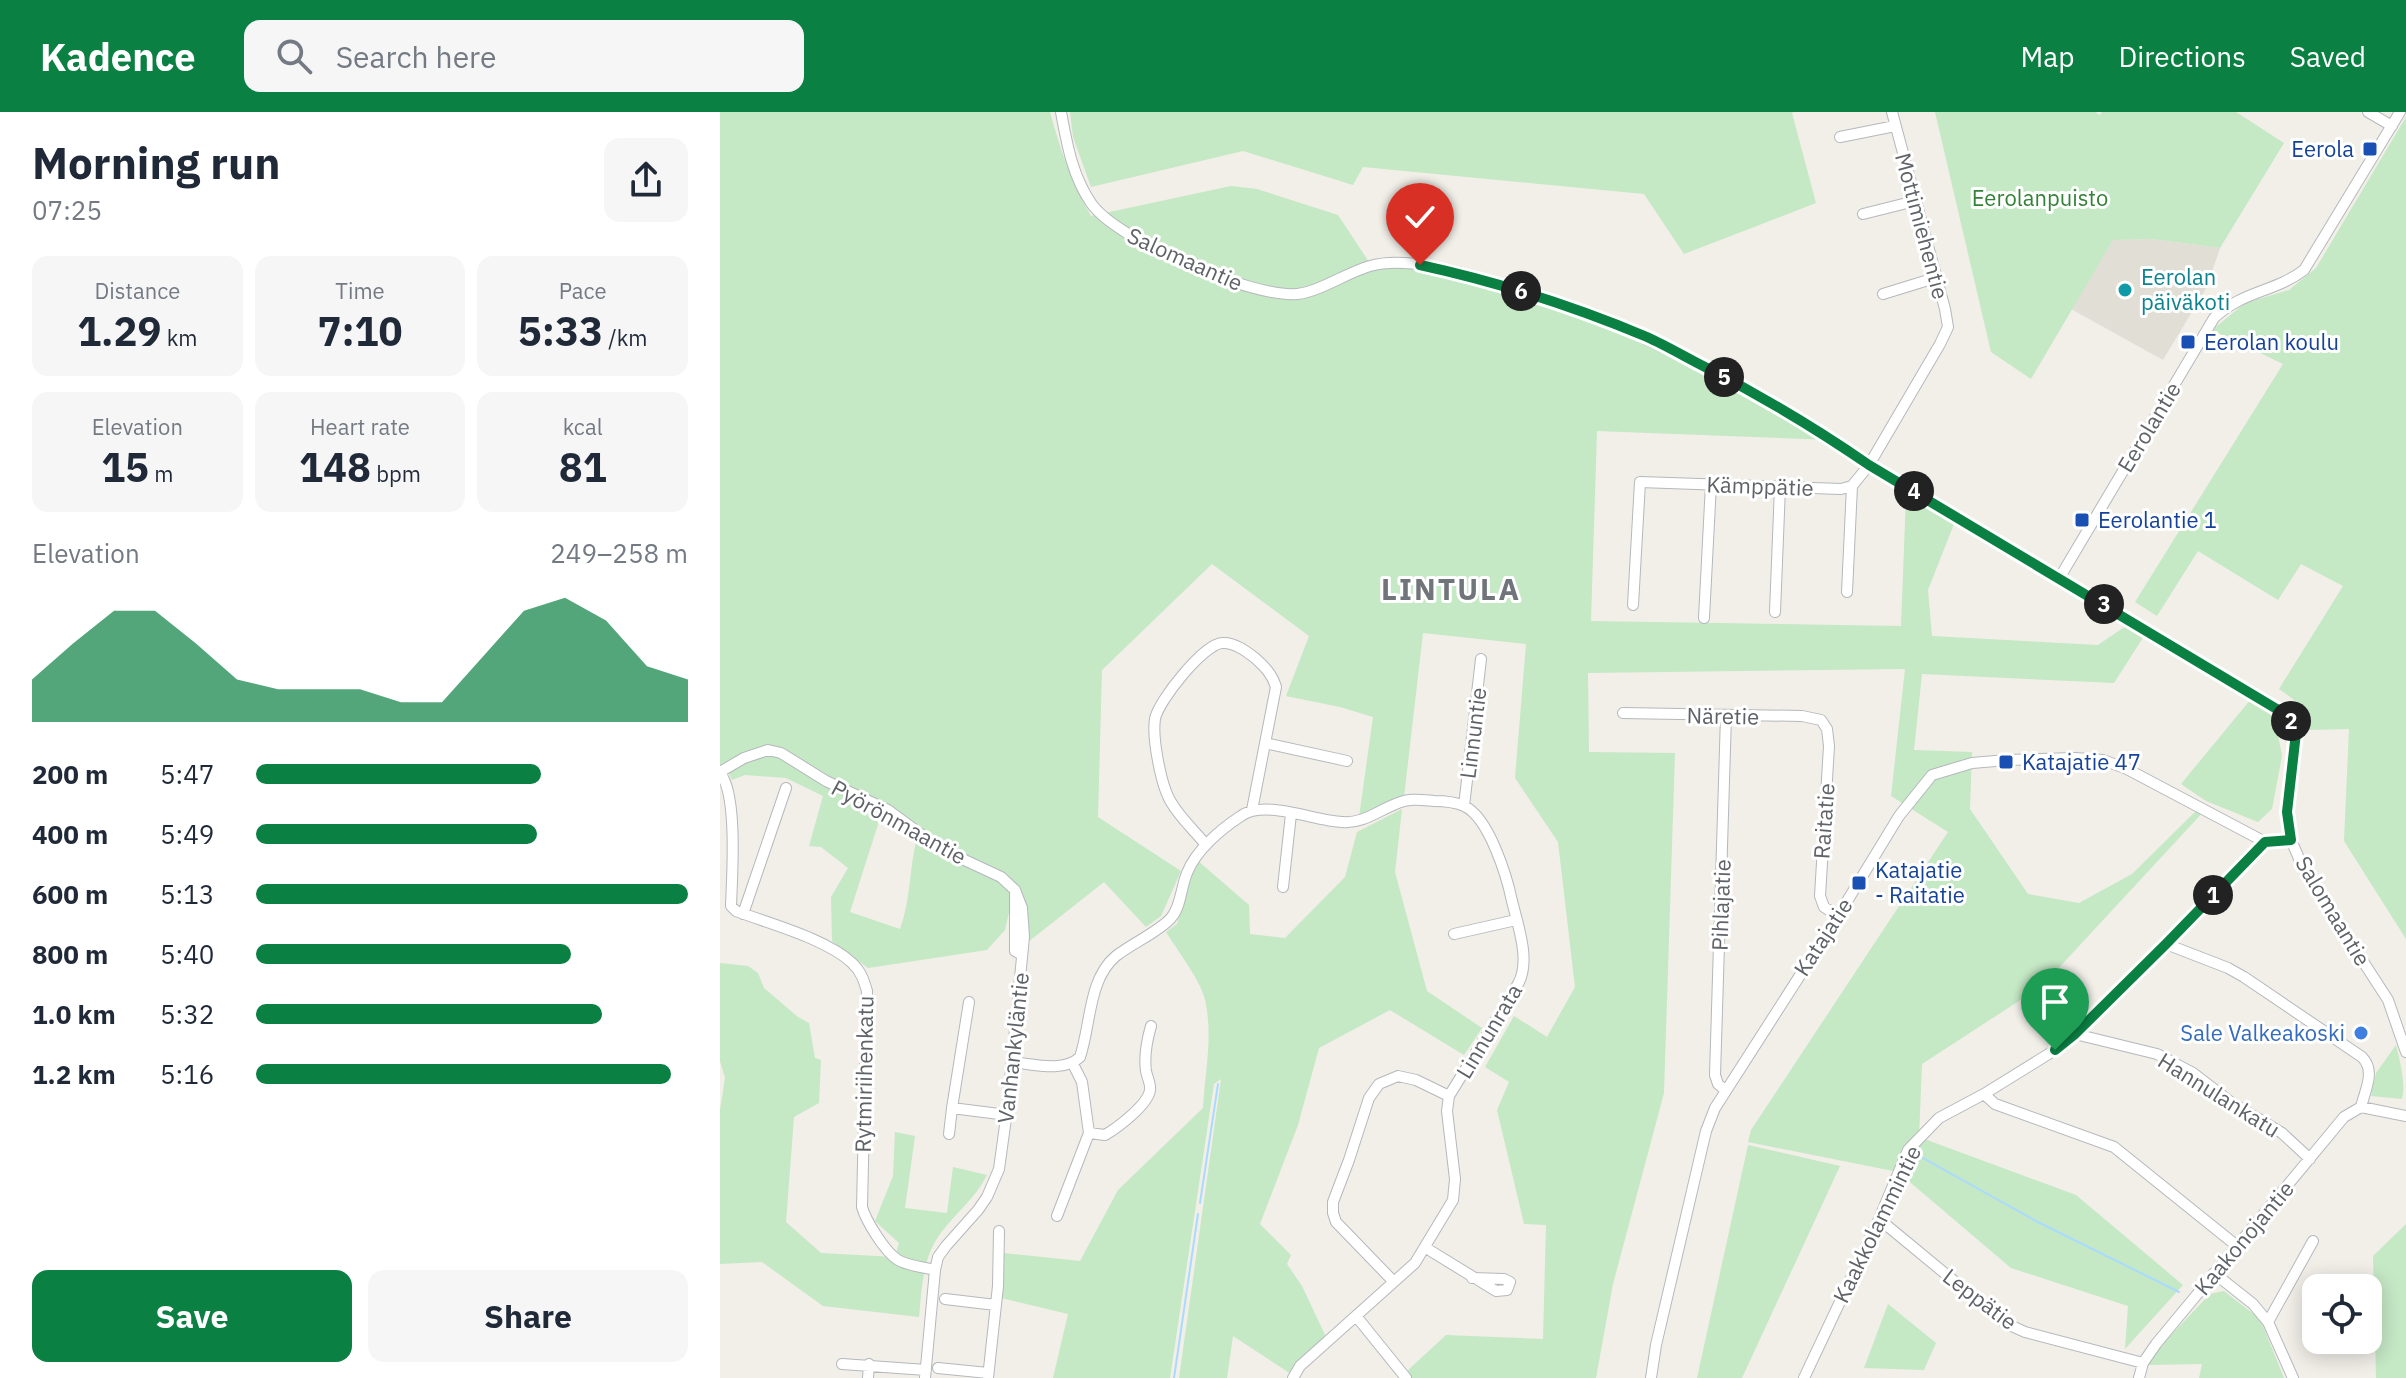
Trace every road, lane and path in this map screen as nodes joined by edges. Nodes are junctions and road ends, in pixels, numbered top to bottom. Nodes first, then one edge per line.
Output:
1 (1061, 112) edge
2 (1892, 112) edge
3 (2368, 112) edge
4 (2400, 112) edge
5 (1895, 126) junction
6 (2392, 126) junction
7 (1840, 137) dead end
8 (1915, 201) junction
9 (1863, 214) dead end
10 (1935, 278) junction
11 (1883, 294) dead end
12 (1869, 465) junction
13 (1711, 484) junction
14 (1852, 486) junction
15 (1780, 487) junction
16 (2060, 577) junction
17 (1847, 592) dead end
18 (1633, 605) dead end
19 (1775, 612) dead end
20 (1704, 618) dead end
21 (1481, 659) dead end
22 (1623, 713) dead end
23 (1726, 716) junction
24 (1821, 720) joint
25 (1265, 743) junction
26 (1347, 761) dead end
27 (720, 773) edge
28 (786, 788) dead end
29 (1464, 806) junction
30 (1252, 810) junction
31 (1291, 814) junction
32 (2291, 840) junction
33 (2265, 842) junction
34 (1206, 845) junction
35 (1283, 887) dead end
36 (1015, 890) junction
37 (743, 914) junction
38 (1838, 916) junction
39 (1516, 920) junction
40 (1454, 934) dead end
41 (2166, 944) junction
42 (1022, 955) junction
43 (969, 1002) dead end
44 (1151, 1026) dead end
45 (2075, 1034) junction
46 (2406, 1052) edge
47 (1012, 1062) junction
48 (1073, 1064) junction
49 (1725, 1090) junction
50 (1984, 1094) junction
51 (1449, 1096) junction
52 (2361, 1107) junction
53 (952, 1108) junction
54 (1007, 1115) junction
55 (2406, 1116) edge
56 (1089, 1133) junction
57 (949, 1134) dead end
58 (2310, 1159) junction
59 (1057, 1216) dead end
60 (1879, 1219) junction
61 (999, 1231) dead end
62 (2313, 1241) dead end
63 (2237, 1246) junction
64 (1426, 1248) junction
65 (935, 1270) junction
66 (2214, 1273) junction
67 (1472, 1278) dead end
68 (1394, 1282) junction
69 (945, 1299) dead end
70 (996, 1305) junction
71 (1356, 1316) junction
72 (2268, 1322) junction
73 (2143, 1363) junction
74 (842, 1364) dead end
75 (869, 1364) junction
76 (938, 1368) dead end
77 (925, 1374) edge
78 (988, 1376) edge
79 (868, 1378) edge
80 (1293, 1378) edge
81 (1406, 1378) edge
82 (1651, 1378) edge
83 (1804, 1378) edge
84 (2139, 1378) edge
85 (2293, 1378) edge

1 - 12 street, Salomaantie
2 - 5 street, Mottimiehentie
3 - 6 street
4 - 6 street, Eerolantie
5 - 7 street
5 - 8 street, Mottimiehentie
6 - 16 street, Eerolantie
8 - 9 street
8 - 10 street, Mottimiehentie
10 - 11 street
10 - 12 street, Mottimiehentie
12 - 14 street
12 - 16 street, Salomaantie
13 - 15 street, Kämppätie
13 - 18 street, Kämppätie
13 - 20 street
14 - 15 street, Kämppätie
14 - 17 street
15 - 19 street
16 - 32 street, Salomaantie
21 - 29 street, Linnuntie
22 - 23 street, Näretie
23 - 24 street, Näretie
23 - 49 street, Pihlajatie
24 - 38 street, Raitatie
25 - 26 street
25 - 30 street
25 - 34 street
27 - 36 street, Pyörönmaantie
27 - 37 street
28 - 37 street
29 - 31 street
29 - 39 street, Linnunrata
30 - 31 street
30 - 34 street
31 - 35 street
32 - 33 street
32 - 46 street, Salomaantie
33 - 38 street, Katajatie
33 - 41 street, Kaakkolammintie
34 - 48 street
36 - 42 street, Vanhankyläntie
36 - 42 street
37 - 65 street, Rytmiriihenkatu
38 - 49 street, Katajatie
39 - 40 street
39 - 51 street, Linnunrata
41 - 45 street, Kaakkolammintie
41 - 52 street
42 - 47 street, Vanhankyläntie
43 - 53 street
44 - 56 street
45 - 50 street, Kaakkolammintie
45 - 58 street, Hannulankatu
47 - 48 street
47 - 54 street, Vanhankyläntie
48 - 56 street
49 - 82 street, Katajatie
50 - 60 street, Kaakkolammintie
50 - 63 street
51 - 64 street, Linnunrata
51 - 68 street
52 - 55 street
52 - 58 street, Kaakonojantie
53 - 54 street
53 - 57 street
54 - 65 street, Vanhankyläntie
56 - 59 street
58 - 63 street, Kaakonojantie
60 - 73 street, Leppätie
60 - 83 street, Kaakkolammintie
61 - 70 street
62 - 72 street
63 - 66 street, Kaakonojantie
64 - 67 street
64 - 68 street, Linnunrata
65 - 77 street
66 - 72 street
66 - 73 street, Kaakonojantie
68 - 71 street, Linnunrata
69 - 70 street
70 - 78 street
71 - 80 street, Linnunrata
71 - 81 street
72 - 85 street
73 - 84 street, Kaakonojantie
74 - 75 street
75 - 77 street
75 - 79 street
76 - 78 street

